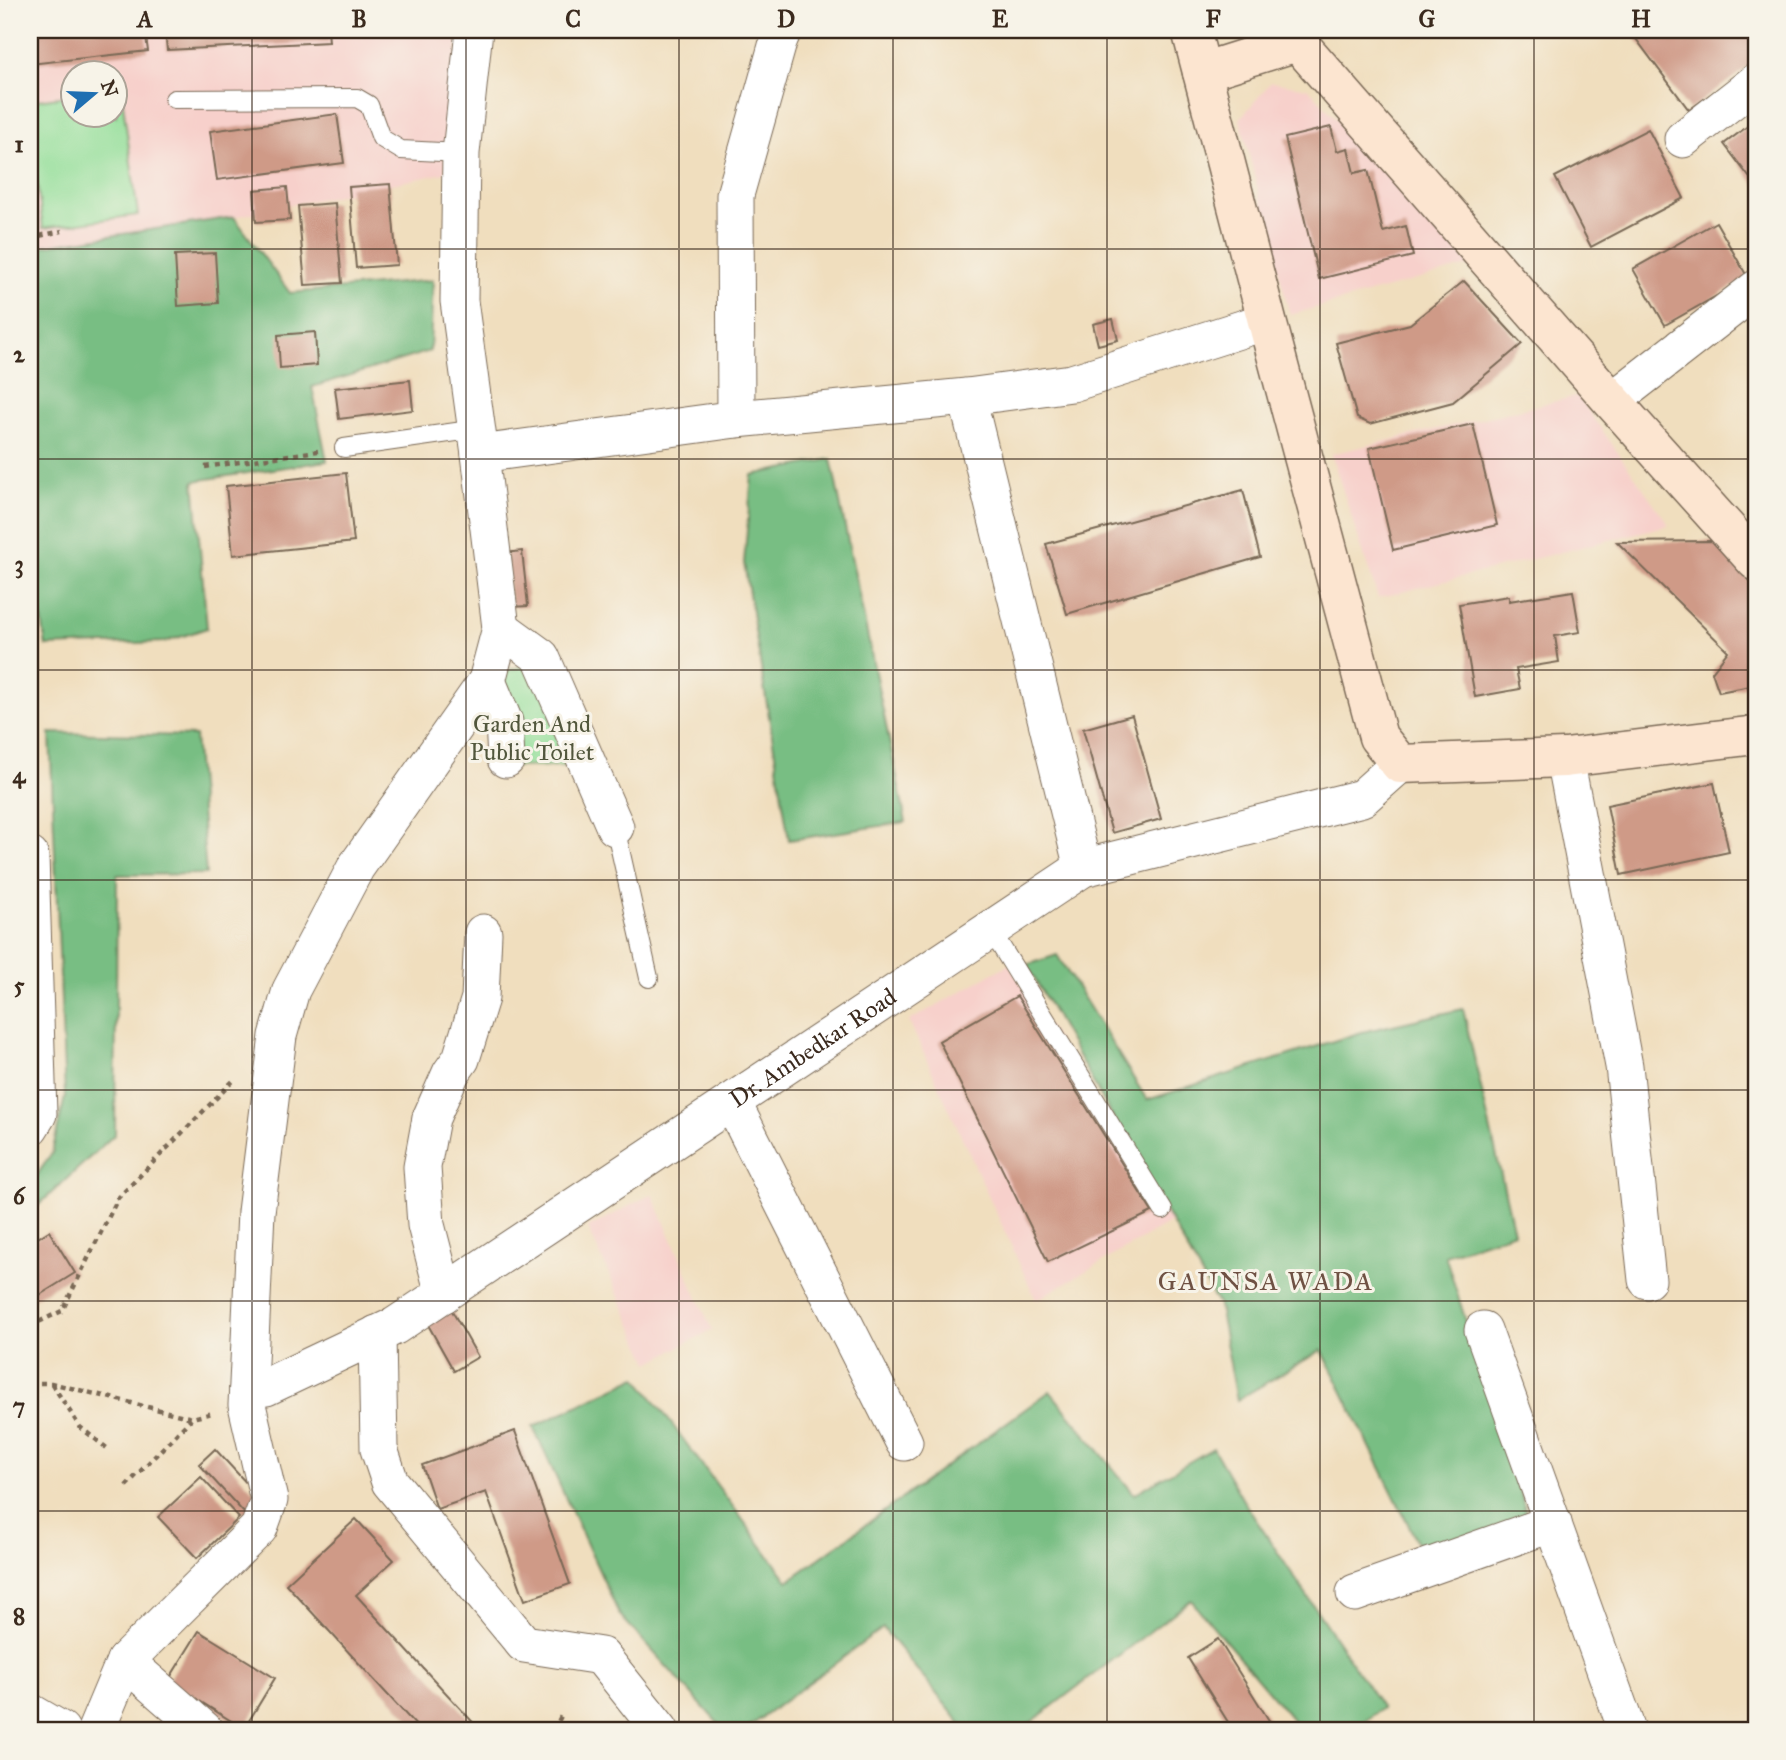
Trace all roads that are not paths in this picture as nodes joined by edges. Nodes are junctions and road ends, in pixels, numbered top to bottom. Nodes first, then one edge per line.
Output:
1 (474, 30) edge
2 (783, 30) edge
3 (1191, 30) edge
4 (1292, 36) edge
5 (1202, 72) junction
6 (1756, 82) edge
7 (174, 99) dead end
8 (1684, 139) dead end
9 (461, 153) junction
10 (1756, 289) edge
11 (1267, 321) junction
12 (967, 397) junction
13 (1612, 401) junction
14 (736, 419) junction
15 (479, 442) junction
16 (344, 448) road end
17 (1756, 561) edge
18 (501, 628) junction
19 (487, 681) junction
20 (1756, 734) edge
21 (1565, 758) junction
22 (506, 759) dead end
23 (1400, 764) junction
24 (615, 827) joint
25 (30, 856) edge
26 (1083, 868) junction
27 (991, 930) junction
28 (483, 933) dead end
29 (649, 978) dead end
30 (732, 1102) junction
31 (30, 1127) edge
32 (1163, 1210) dead end
33 (1647, 1280) dead end
34 (444, 1294) junction
35 (1483, 1330) dead end
36 (377, 1334) junction
37 (248, 1397) junction
38 (904, 1442) dead end
39 (1553, 1523) junction
40 (1355, 1593) dead end
41 (125, 1661) junction
42 (30, 1712) edge
43 (61, 1730) edge
44 (96, 1730) edge
45 (204, 1730) edge
46 (660, 1730) edge
47 (1627, 1730) edge

1 - 9 street
2 - 14 street
3 - 5 main road
4 - 5 main road
4 - 13 main road
5 - 11 main road
6 - 8 street
7 - 9 lane
9 - 15 street
10 - 13 street
11 - 12 street
11 - 23 main road
12 - 14 street
12 - 26 street
13 - 17 main road
14 - 15 street
15 - 16 lane
15 - 18 street
18 - 19 street
18 - 24 street
19 - 22 street
19 - 37 street
20 - 21 main road
21 - 23 main road
21 - 33 street
23 - 26 street, Dr. Ambedkar Road
24 - 29 lane
25 - 31 street
26 - 27 street, Dr. Ambedkar Road
27 - 30 street, Dr. Ambedkar Road
27 - 32 lane
28 - 34 street
30 - 34 street, Dr. Ambedkar Road
30 - 38 street
34 - 36 street, Dr. Ambedkar Road
35 - 39 street
36 - 37 street, Dr. Ambedkar Road
36 - 46 street
37 - 41 street
39 - 40 street
39 - 47 street
41 - 44 street
41 - 45 street
42 - 43 street

